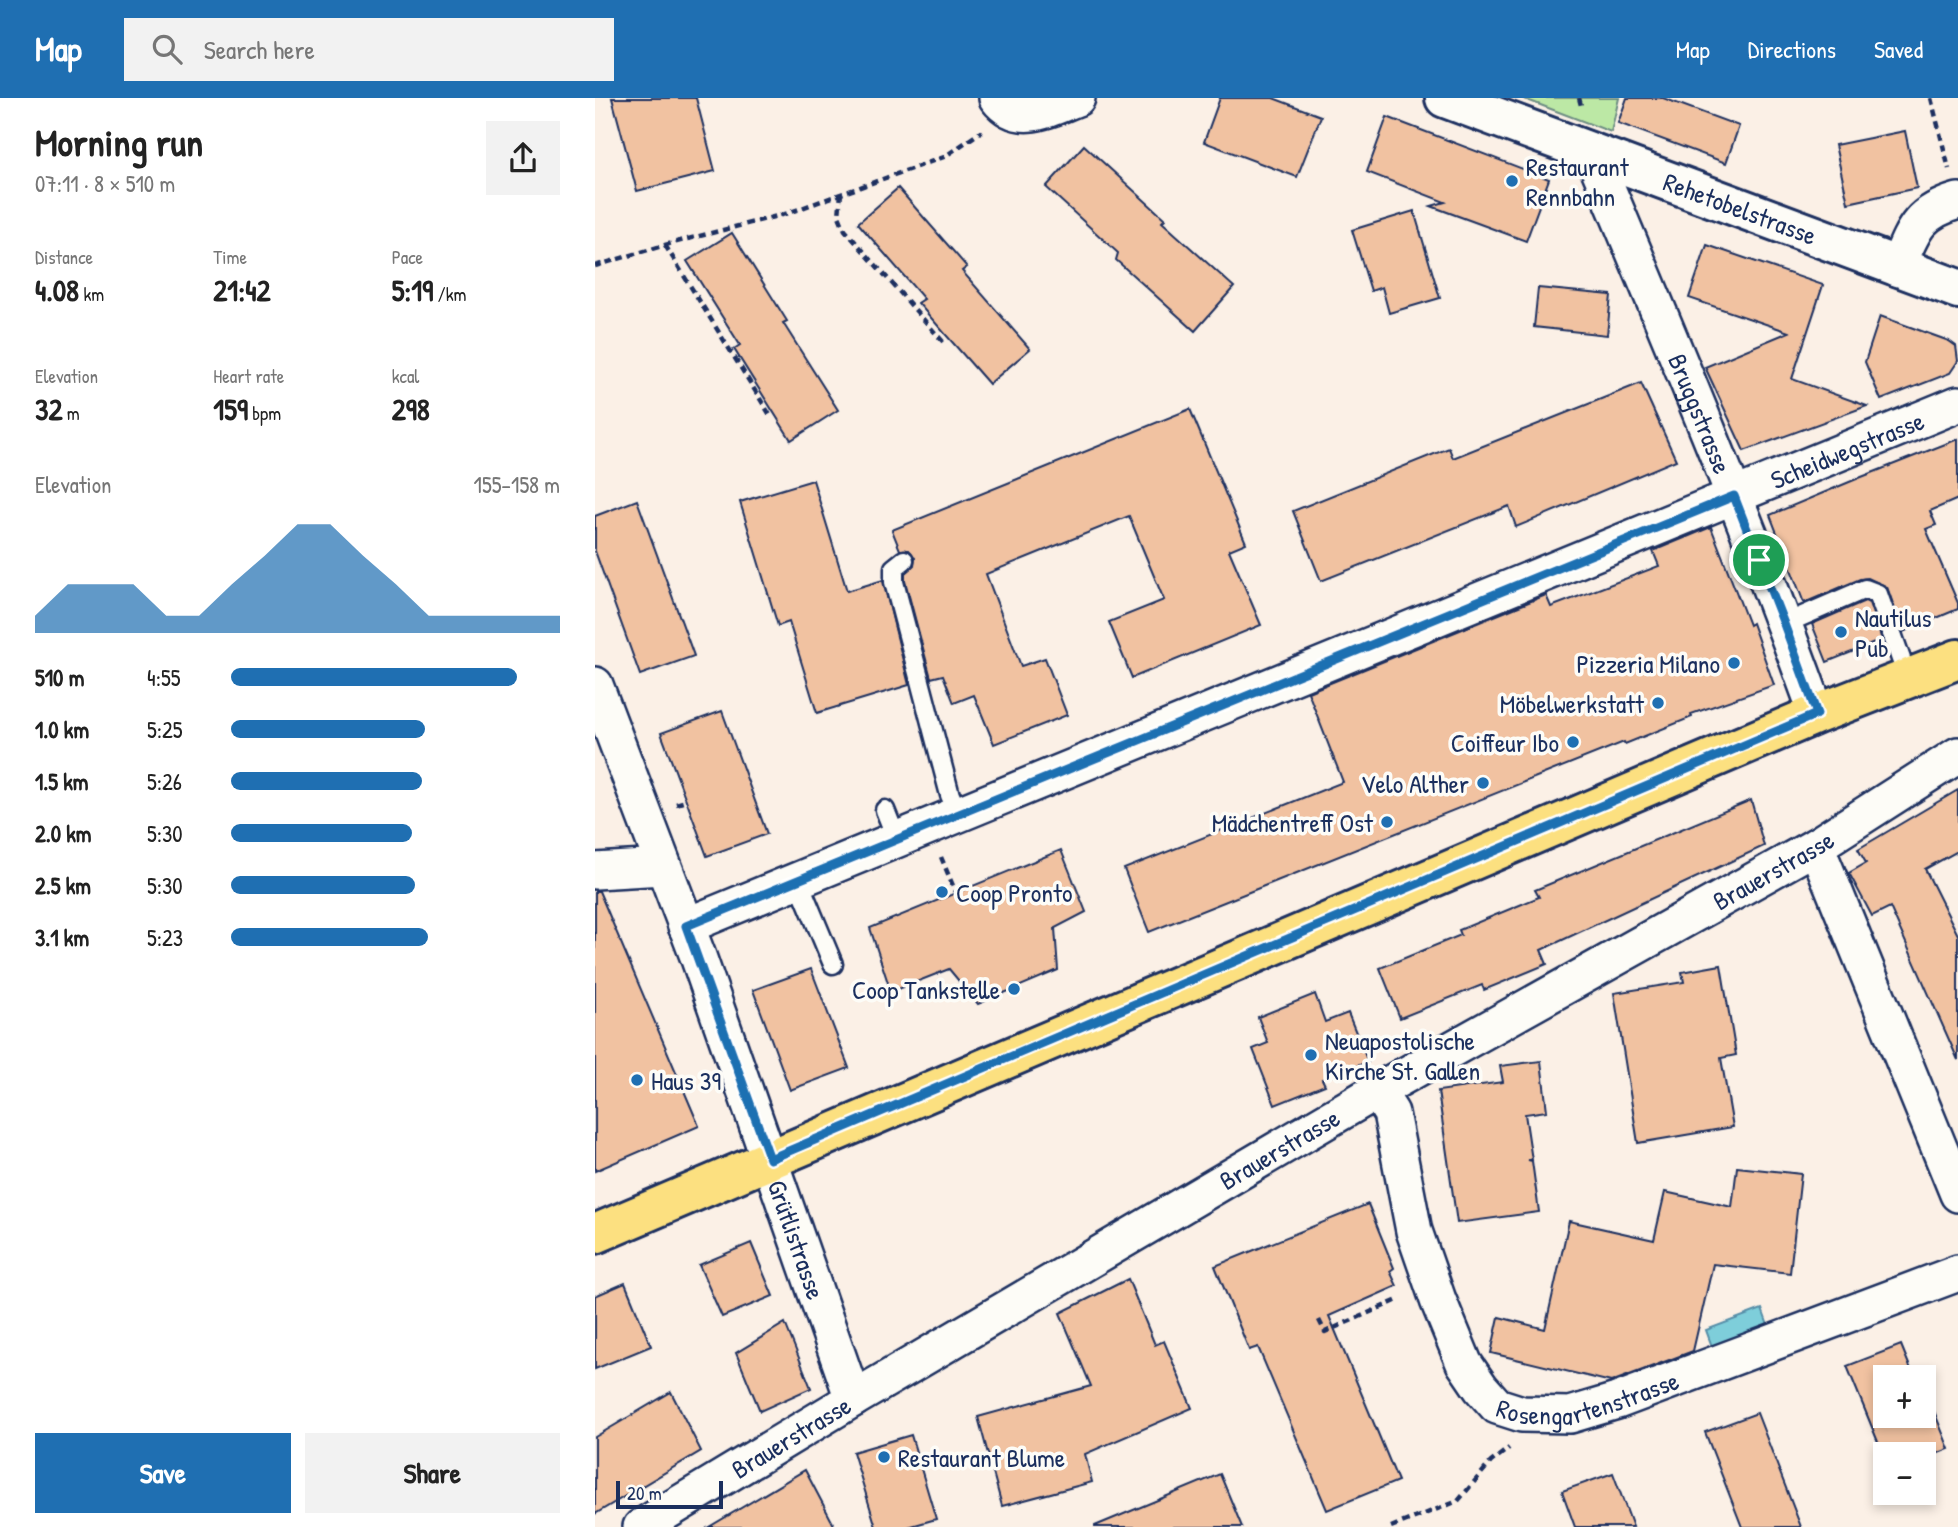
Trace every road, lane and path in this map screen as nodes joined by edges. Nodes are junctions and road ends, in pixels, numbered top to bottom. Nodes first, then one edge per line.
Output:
1 (1077, 98) edge
2 (1445, 98) edge
3 (1931, 98) edge
4 (1000, 113) edge
5 (1593, 155) junction
6 (841, 193) junction
7 (1957, 201) edge
8 (665, 245) junction
9 (595, 266) edge
10 (1897, 268) junction
11 (1958, 289) edge
12 (946, 345) dead end
13 (1958, 404) edge
14 (770, 415) dead end
15 (1734, 496) junction
16 (904, 560) dead end
17 (1784, 624) junction
18 (1958, 659) edge
19 (1908, 679) junction
20 (595, 685) edge
21 (1817, 714) junction
22 (1958, 755) edge
23 (959, 815) junction
24 (1816, 846) junction
25 (940, 856) dead end
26 (663, 867) junction
27 (595, 870) edge
28 (798, 880) junction
29 (956, 893) dead end
30 (686, 926) junction
31 (833, 964) dead end
32 (1377, 1091) junction
33 (1949, 1147) edge
34 (770, 1159) junction
35 (1958, 1194) edge
36 (595, 1234) edge
37 (1958, 1273) edge
38 (1433, 1285) junction
39 (1319, 1320) dead end
40 (853, 1399) junction
41 (1547, 1416) junction
42 (641, 1527) edge
43 (1391, 1527) edge

1 - 4 street
2 - 5 street, Rehetobelstrasse
3 - 7 path
4 - 6 path
5 - 10 street, Rehetobelstrasse
5 - 15 street, Bruggstrasse
6 - 8 path
6 - 12 path
7 - 10 street
8 - 9 path
8 - 14 path
10 - 11 street, Rehetobelstrasse
13 - 15 street, Scheidwegstrasse
15 - 17 street, Bruggstrasse
15 - 23 street, Scheidwegstrasse
16 - 23 lane
17 - 19 lane
17 - 21 street, Bruggstrasse
18 - 19 main road
19 - 21 main road
20 - 26 street, Grütlistrasse
21 - 34 main road
22 - 24 street, Brauerstrasse
23 - 28 street, Scheidwegstrasse
24 - 32 street, Brauerstrasse
24 - 33 street
25 - 29 path
26 - 27 street
26 - 30 street, Grütlistrasse
28 - 30 street, Scheidwegstrasse
28 - 31 lane
30 - 34 street, Grütlistrasse
32 - 38 street, Rosengartenstrasse
32 - 40 street, Brauerstrasse
33 - 35 street
34 - 36 main road
34 - 40 street, Grütlistrasse
37 - 41 street, Rosengartenstrasse
38 - 39 path
38 - 41 street, Rosengartenstrasse
40 - 42 street, Brauerstrasse
41 - 43 path

